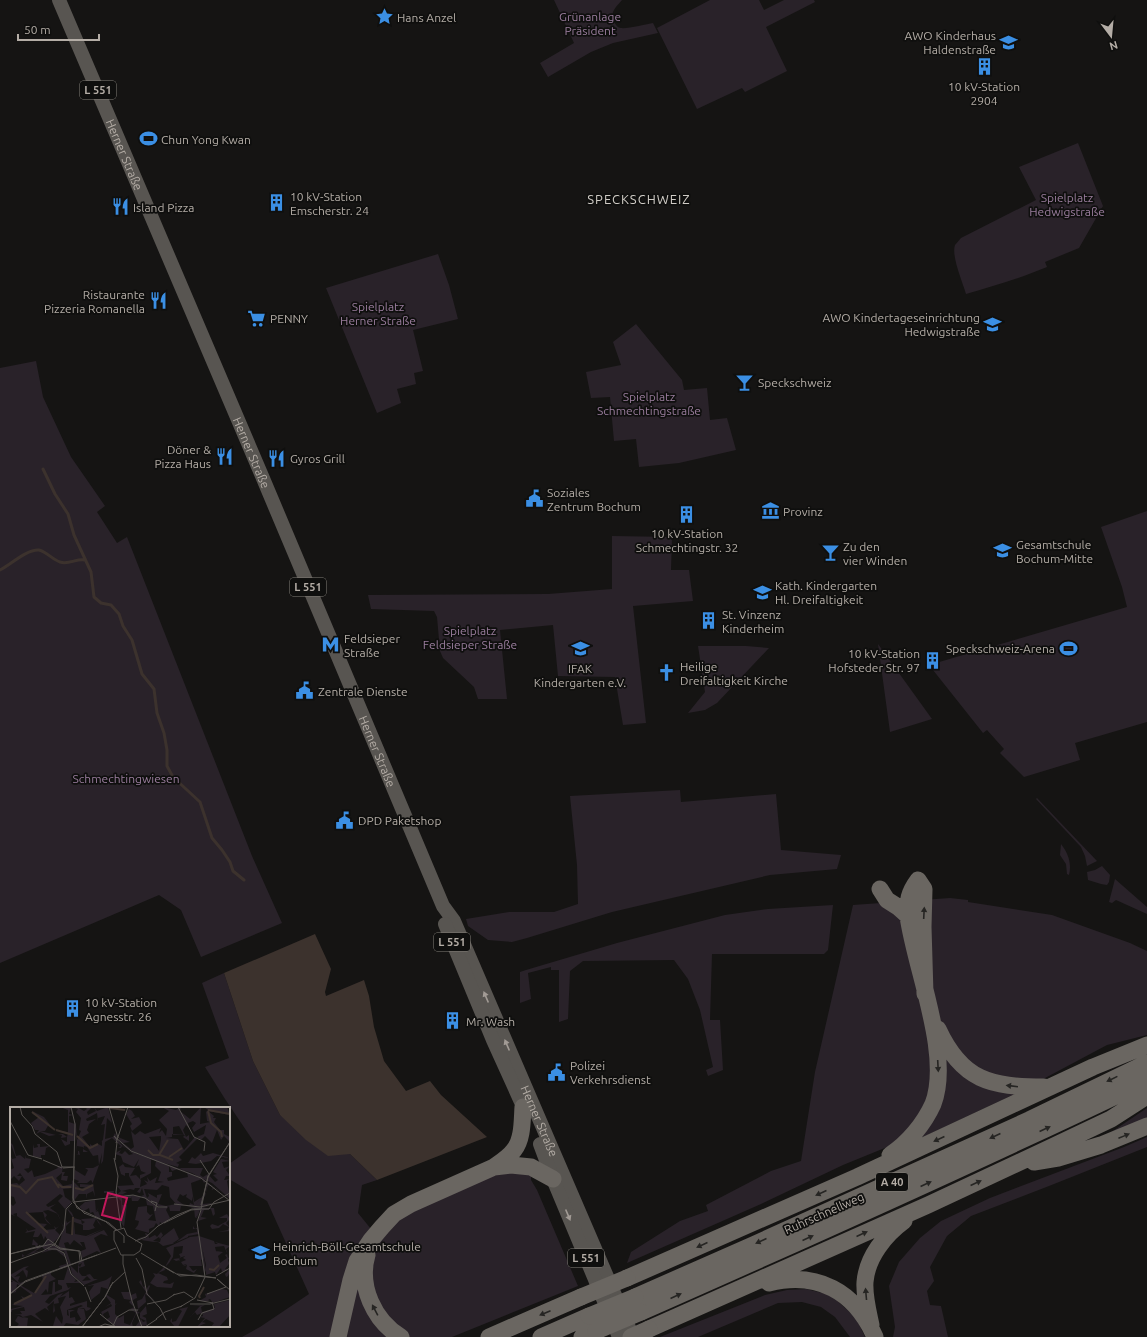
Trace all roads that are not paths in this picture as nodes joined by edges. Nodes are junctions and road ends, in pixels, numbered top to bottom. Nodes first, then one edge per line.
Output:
1 (59, 0) edge
2 (880, 889) dead end
3 (908, 916) junction
4 (472, 974) junction
5 (925, 994) junction
6 (931, 1013) junction
7 (1147, 1045) edge
8 (1147, 1063) edge
9 (1147, 1081) edge
10 (1051, 1087) junction
11 (1147, 1096) edge
12 (523, 1107) junction
13 (1147, 1126) edge
14 (494, 1167) junction
15 (1001, 1171) junction
16 (857, 1177) junction
17 (553, 1179) junction
18 (928, 1205) junction
19 (371, 1240) junction
20 (724, 1296) junction
21 (638, 1304) junction
22 (589, 1328) edge
23 (874, 1335) edge
24 (338, 1337) edge
25 (402, 1337) edge
26 (489, 1337) edge
27 (541, 1337) edge
28 (619, 1337) edge
29 (632, 1337) edge

1 - 4 main road, Herner Straße / L 551
2 - 3 highway
3 - 5 highway
5 -> 3 highway
4 - 12 main road, Herner Straße / L 551
29 -> 4 main road, Herner Straße / L 551
5 - 6 highway
10 -> 6 highway
6 -> 16 highway
7 - 10 highway
8 -> 21 highway, Ruhrschnellweg / A 40
21 -> 9 highway, Ruhrschnellweg / A 40
10 -> 16 highway
11 - 15 highway
12 - 14 highway
12 - 17 main road, Herner Straße / L 551
15 -> 13 highway
14 - 17 highway
14 - 19 highway
18 -> 15 highway
16 -> 26 highway, bridge
17 -> 28 main road, Herner Straße / L 551
20 -> 18 highway
23 -> 18 highway
19 - 24 highway
25 -> 19 highway
20 - 23 highway
20 - 29 highway, bridge
21 - 22 highway, Ruhrschnellweg / A 40, bridge
22 - 27 highway, Ruhrschnellweg / A 40

